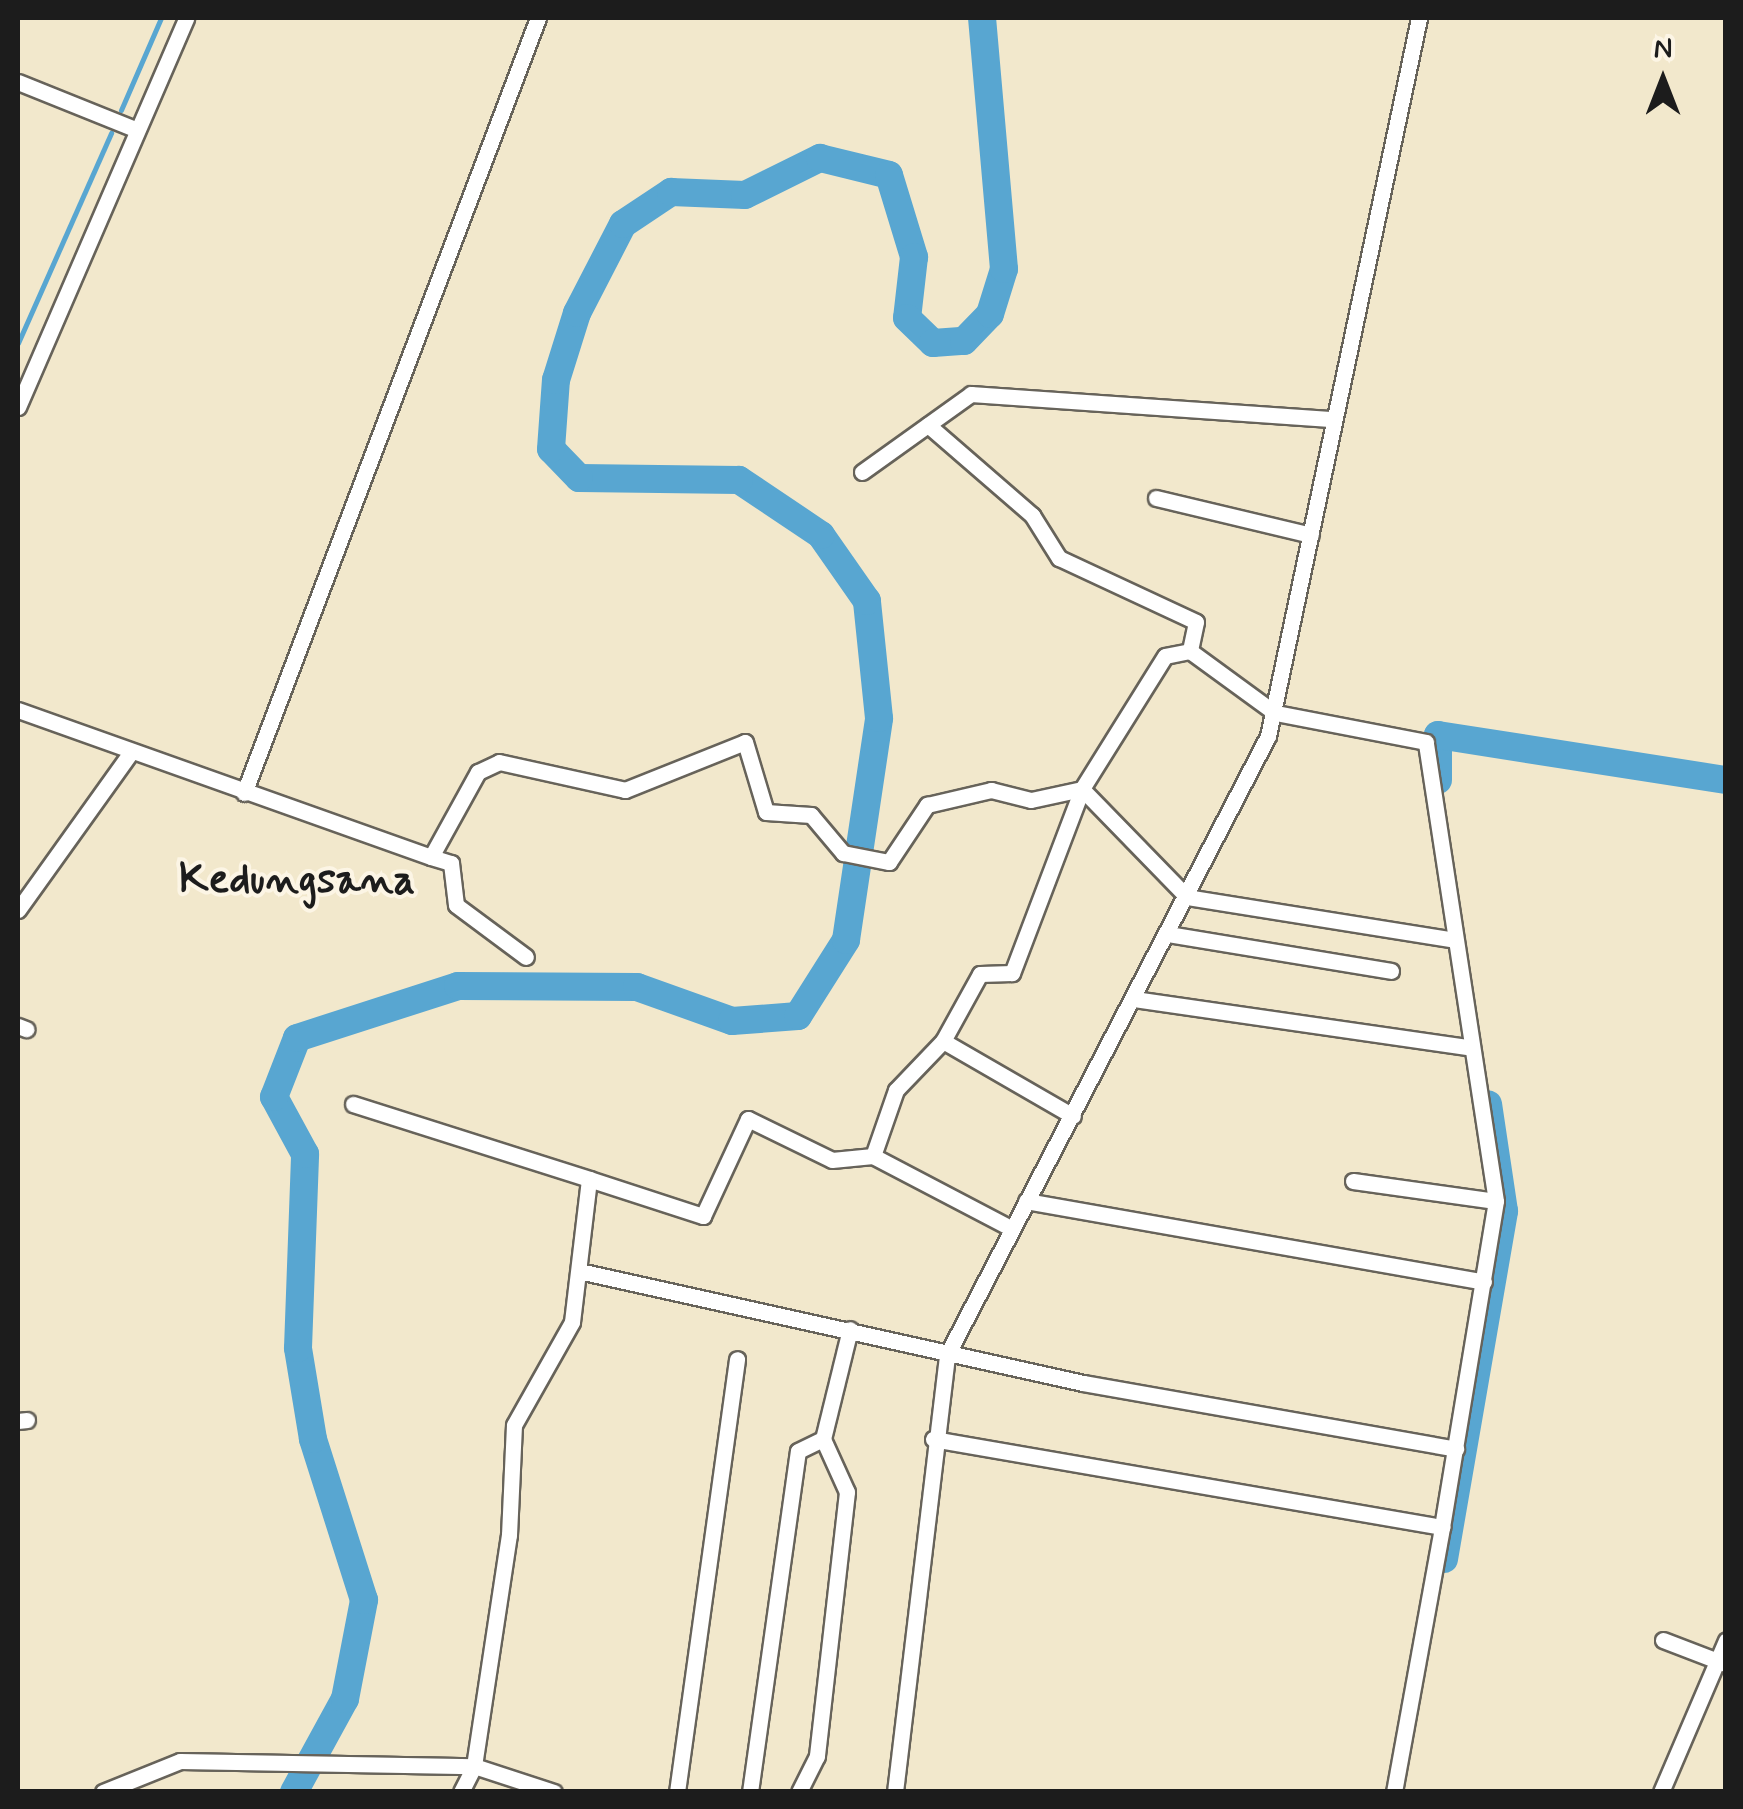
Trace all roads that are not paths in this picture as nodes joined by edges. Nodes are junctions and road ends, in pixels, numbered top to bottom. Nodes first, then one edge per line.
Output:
1 (186, 18) edge
2 (538, 18) edge
3 (1419, 18) edge
4 (18, 82) edge
5 (135, 129) junction
6 (18, 407) edge
7 (1333, 419) junction
8 (928, 424) junction
9 (862, 472) dead end
10 (1156, 498) dead end
11 (1311, 535) junction
12 (1190, 651) junction
13 (18, 710) edge
14 (1275, 713) junction
15 (128, 755) junction
16 (1082, 788) junction
17 (244, 793) junction
18 (432, 857) junction
19 (1186, 897) junction
20 (18, 910) edge
21 (1168, 934) junction
22 (1454, 940) junction
23 (526, 957) dead end
24 (1391, 971) dead end
25 (1134, 999) junction
26 (942, 1041) junction
27 (1470, 1047) junction
28 (353, 1104) dead end
29 (1073, 1116) junction
30 (873, 1156) junction
31 (589, 1180) junction
32 (1353, 1181) dead end
33 (1496, 1201) junction
34 (1026, 1202) junction
35 (1011, 1228) junction
36 (579, 1271) junction
37 (1484, 1282) junction
38 (850, 1329) junction
39 (947, 1354) junction
40 (737, 1359) dead end
41 (823, 1439) junction
42 (933, 1440) junction
43 (1456, 1448) junction
44 (1442, 1527) junction
45 (1664, 1640) dead end
46 (1726, 1640) edge
47 (1721, 1662) edge
48 (474, 1766) junction
49 (104, 1792) edge
50 (461, 1792) edge
51 (554, 1792) edge
52 (678, 1792) edge
53 (750, 1792) edge
54 (799, 1792) edge
55 (895, 1792) edge
56 (1394, 1792) edge
57 (1661, 1792) edge

1 - 5 street
2 - 17 street
3 - 7 street
4 - 5 street
5 - 6 street
7 - 8 street
7 - 11 street
8 - 9 street
8 - 12 street
10 - 11 street
11 - 14 street
12 - 14 street
12 - 16 street
13 - 15 street
14 - 19 street
14 - 22 street
15 - 17 street
15 - 20 street
16 - 18 street
16 - 19 street
16 - 26 street
17 - 18 street
18 - 23 street
19 - 21 street
19 - 22 street
21 - 24 street
21 - 25 street
22 - 27 street
25 - 27 street
25 - 29 street
26 - 29 street
26 - 30 street
27 - 33 street
28 - 31 street
29 - 34 street
30 - 31 street
30 - 35 street
31 - 36 street
32 - 33 street
33 - 37 street
34 - 35 street
34 - 37 street
35 - 39 street
36 - 38 street
36 - 48 street
37 - 43 street
38 - 39 street
38 - 41 street
39 - 42 street
39 - 43 street
40 - 52 street
41 - 53 street
41 - 54 street
42 - 44 street
42 - 55 street
43 - 44 street
44 - 56 street
45 - 47 street
46 - 47 street
47 - 57 street
48 - 49 street
48 - 50 street
48 - 51 street

